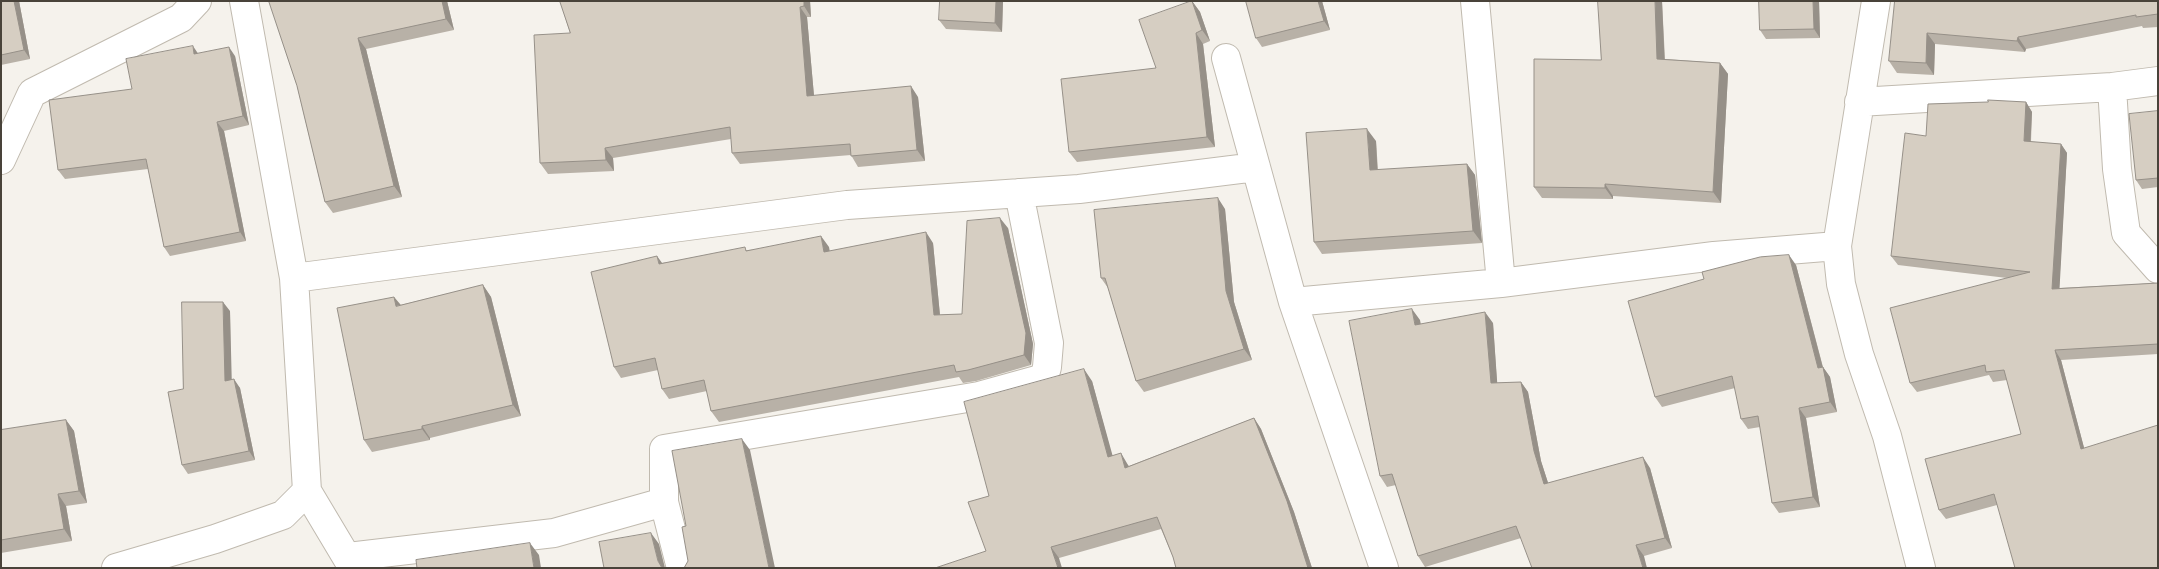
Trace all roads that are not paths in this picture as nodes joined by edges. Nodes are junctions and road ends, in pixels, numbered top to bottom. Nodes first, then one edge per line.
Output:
1 (197, 1) edge
2 (244, 1) edge
3 (1474, 1) edge
4 (1876, 1) edge
5 (1226, 58) dead end
6 (2158, 81) edge
7 (2112, 87) junction
8 (1859, 102) junction
9 (1, 160) edge
10 (1256, 167) junction
11 (1019, 193) junction
12 (1837, 246) junction
13 (2158, 269) edge
14 (294, 278) junction
15 (1501, 283) junction
16 (1293, 302) junction
17 (307, 491) junction
18 (664, 502) junction
19 (351, 563) edge
20 (116, 568) edge
21 (681, 568) edge
22 (1384, 568) edge
23 (1921, 568) edge

1 - 9 street
2 - 14 street
3 - 15 street
4 - 8 street
5 - 10 street
6 - 7 street
7 - 8 street
7 - 13 street
8 - 12 street
10 - 11 street
10 - 16 street
11 - 14 street
11 - 18 street
12 - 15 street
12 - 23 street
14 - 17 street
15 - 16 street
16 - 22 street
17 - 19 street
17 - 20 street
18 - 19 street
18 - 21 street

